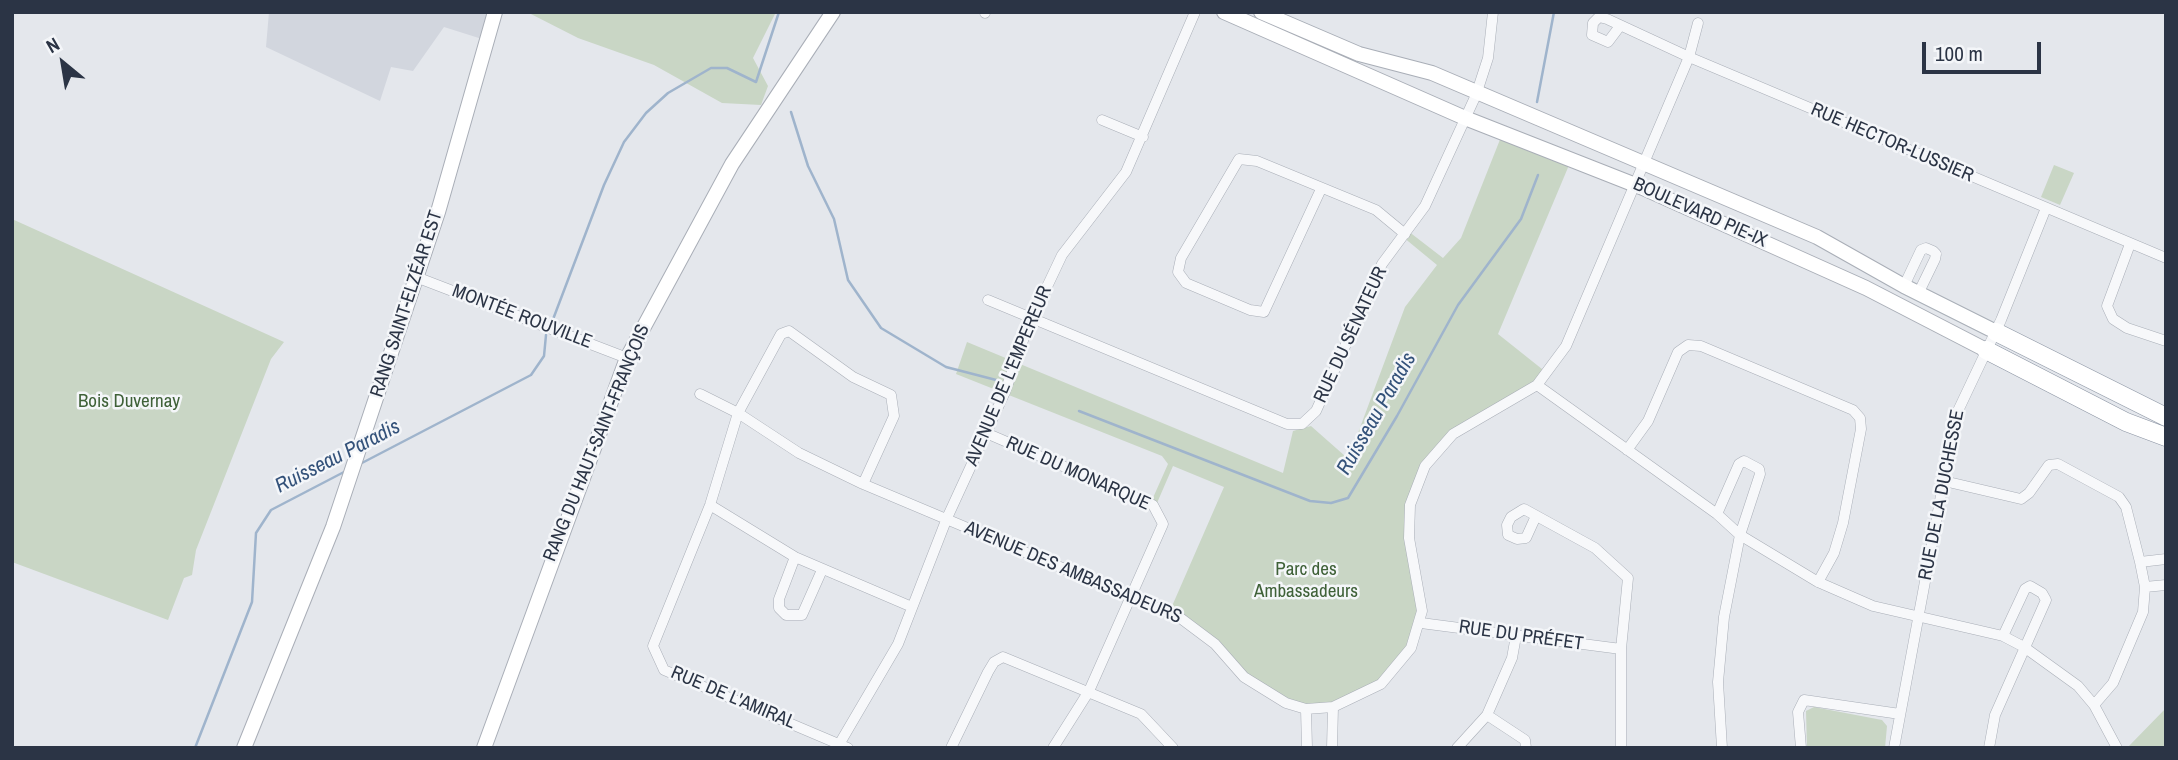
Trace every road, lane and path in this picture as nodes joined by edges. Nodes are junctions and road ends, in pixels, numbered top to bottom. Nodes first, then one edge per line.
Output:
1 (495, 12) edge
2 (834, 12) edge
3 (1195, 12) edge
4 (1224, 12) edge
5 (1261, 12) edge
6 (1493, 12) edge
7 (1699, 23) dead end
8 (1620, 26) dead end
9 (1689, 57) junction
10 (1476, 95) junction
11 (1465, 118) junction
12 (1102, 120) dead end
13 (1143, 137) junction
14 (1644, 163) junction
15 (1636, 184) junction
16 (1321, 189) junction
17 (2046, 208) junction
18 (1405, 234) junction
19 (2130, 244) junction
20 (2166, 258) edge
21 (416, 277) junction
22 (1903, 286) junction
23 (1918, 294) junction
24 (988, 300) dead end
25 (1034, 317) junction
26 (1996, 332) junction
27 (2166, 341) edge
28 (1986, 351) junction
29 (627, 358) junction
30 (2067, 369) junction
31 (1537, 385) junction
32 (2056, 386) junction
33 (700, 394) dead end
34 (738, 413) junction
35 (2166, 417) edge
36 (2138, 427) junction
37 (986, 433) junction
38 (2166, 437) edge
39 (2166, 446) edge
40 (1627, 450) junction
41 (1944, 481) junction
42 (863, 484) junction
43 (710, 505) junction
44 (1717, 514) junction
45 (1536, 516) dead end
46 (947, 518) junction
47 (1740, 535) junction
48 (795, 557) junction
49 (2166, 559) edge
50 (2140, 562) junction
51 (822, 570) junction
52 (1818, 582) junction
53 (2166, 585) edge
54 (2145, 587) junction
55 (1129, 598) junction
56 (912, 607) junction
57 (1918, 614) junction
58 (1421, 623) junction
59 (1516, 636) junction
60 (2003, 636) junction
61 (2024, 647) junction
62 (1621, 649) junction
63 (1089, 691) junction
64 (2094, 705) junction
65 (1333, 707) junction
66 (1306, 709) junction
67 (1900, 714) junction
68 (1487, 715) junction
69 (1160, 743) edge
70 (842, 747) edge
71 (244, 748) edge
72 (484, 748) edge
73 (951, 748) edge
74 (1053, 748) edge
75 (1173, 748) edge
76 (1307, 748) edge
77 (1332, 748) edge
78 (1457, 748) edge
79 (1526, 748) edge
80 (1621, 748) edge
81 (1722, 748) edge
82 (1801, 748) edge
83 (1894, 748) edge
84 (1989, 748) edge
85 (2117, 748) edge

1 - 21 street, RANG SAINT-ELZÉAR EST
2 - 29 street, RANG DU HAUT-SAINT-FRANÇOIS
3 - 13 street, AVENUE DE L'EMPEREUR
4 - 11 street, BOULEVARD PIE-IX
5 - 10 street, BOULEVARD PIE-IX
6 - 10 street, RUE DU SÉNATEUR
7 - 9 street, AVENUE DES AMBASSADEURS
8 - 9 street, RUE HECTOR-LUSSIER
9 - 14 street, AVENUE DES AMBASSADEURS
9 - 17 street, RUE HECTOR-LUSSIER
10 - 11 street, RUE DU SÉNATEUR
10 - 14 street, BOULEVARD PIE-IX
11 - 15 street, BOULEVARD PIE-IX
11 - 18 street, RUE DU SÉNATEUR
12 - 13 street
13 - 25 street, AVENUE DE L'EMPEREUR
14 - 15 street, AVENUE DES AMBASSADEURS
14 - 22 street, BOULEVARD PIE-IX
15 - 28 street, BOULEVARD PIE-IX
15 - 31 street, AVENUE DES AMBASSADEURS
16 - 16 street
16 - 18 street
17 - 19 street, RUE HECTOR-LUSSIER
17 - 26 street, RUE DE LA DUCHESSE
18 - 25 street, RUE DU SÉNATEUR
19 - 20 street, RUE HECTOR-LUSSIER
19 - 27 street
21 - 29 street, MONTÉE ROUVILLE
21 - 71 street, RANG SAINT-ELZÉAR EST
22 - 23 street, BOULEVARD PIE-IX
22 - 23 street
23 - 26 street, BOULEVARD PIE-IX
24 - 25 street, RUE DU SÉNATEUR
25 - 37 street, AVENUE DE L'EMPEREUR
26 - 28 street, RUE DE LA DUCHESSE
26 - 30 highway, BOULEVARD PIE-IX
28 - 32 highway, BOULEVARD PIE-IX
28 - 41 street, RUE DE LA DUCHESSE
29 - 72 street, RANG DU HAUT-SAINT-FRANÇOIS
30 - 32 highway
30 - 35 highway, BOULEVARD PIE-IX
31 - 40 street
31 - 58 street, AVENUE DES AMBASSADEURS
32 - 36 highway, BOULEVARD PIE-IX
33 - 34 street, AVENUE DES AMBASSADEURS
34 - 42 street, AVENUE DES AMBASSADEURS
34 - 42 street, RUE DE L'AMIRAL
34 - 43 street, RUE DE L'AMIRAL
36 - 38 highway, BOULEVARD PIE-IX
36 - 39 highway
37 - 46 street, AVENUE DE L'EMPEREUR
37 - 55 street, RUE DU MONARQUE
40 - 44 street
40 - 52 street
41 - 50 street
41 - 57 street, RUE DE LA DUCHESSE
42 - 46 street, AVENUE DES AMBASSADEURS
43 - 48 street
43 - 70 street, RUE DE L'AMIRAL
44 - 47 street
44 - 47 street
45 - 62 street
46 - 55 street, AVENUE DES AMBASSADEURS
46 - 56 street, AVENUE DE L'EMPEREUR
47 - 52 street
47 - 81 street
48 - 51 street
48 - 51 street
49 - 50 street
50 - 54 street
51 - 56 street
52 - 57 street
53 - 54 street
54 - 64 street
55 - 63 street, RUE DU MONARQUE
55 - 66 street, AVENUE DES AMBASSADEURS
56 - 70 street, AVENUE DE L'EMPEREUR
57 - 60 street
57 - 67 street, RUE DE LA DUCHESSE
58 - 59 street, RUE DU PRÉFET
58 - 65 street, AVENUE DES AMBASSADEURS
59 - 62 street, RUE DU PRÉFET
59 - 68 street
60 - 61 street
60 - 61 street
61 - 64 street
61 - 84 street
62 - 80 street
63 - 69 street
63 - 73 street
63 - 74 street, RUE DU MONARQUE
64 - 85 street
65 - 66 street, AVENUE DES AMBASSADEURS
65 - 77 street
66 - 76 street
67 - 82 street
67 - 83 street, RUE DE LA DUCHESSE
68 - 78 street
68 - 79 street
69 - 75 street

